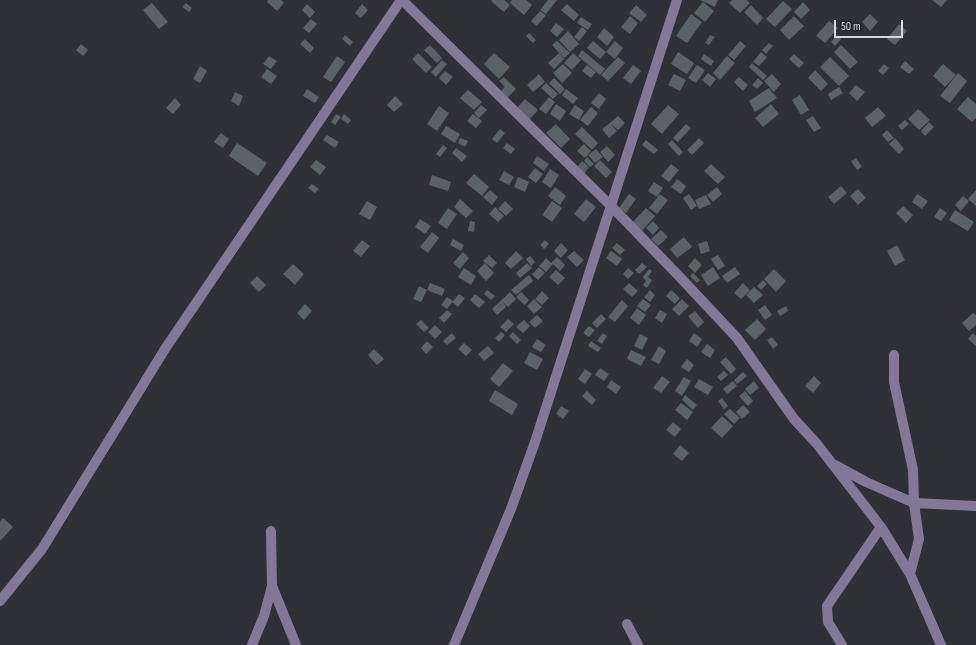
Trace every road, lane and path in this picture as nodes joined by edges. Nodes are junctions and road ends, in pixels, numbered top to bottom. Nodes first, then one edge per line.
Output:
1 (401, 0) edge
2 (677, 0) edge
3 (611, 206) junction
4 (894, 355) dead end
5 (830, 462) junction
6 (914, 503) junction
7 (976, 506) edge
8 (881, 527) junction
9 (271, 531) dead end
10 (910, 574) junction
11 (272, 586) junction
12 (0, 601) edge
13 (627, 624) dead end
14 (252, 645) edge
15 (296, 645) edge
16 (454, 645) edge
17 (638, 645) edge
18 (842, 645) edge
19 (941, 645) edge

1 - 3 street
1 - 12 street
2 - 3 street
3 - 5 street
3 - 16 street
4 - 6 street
5 - 6 street
5 - 8 street
6 - 7 street
6 - 10 street
8 - 10 street
8 - 18 street
9 - 11 street
10 - 19 street
11 - 14 street
11 - 15 street
13 - 17 street

